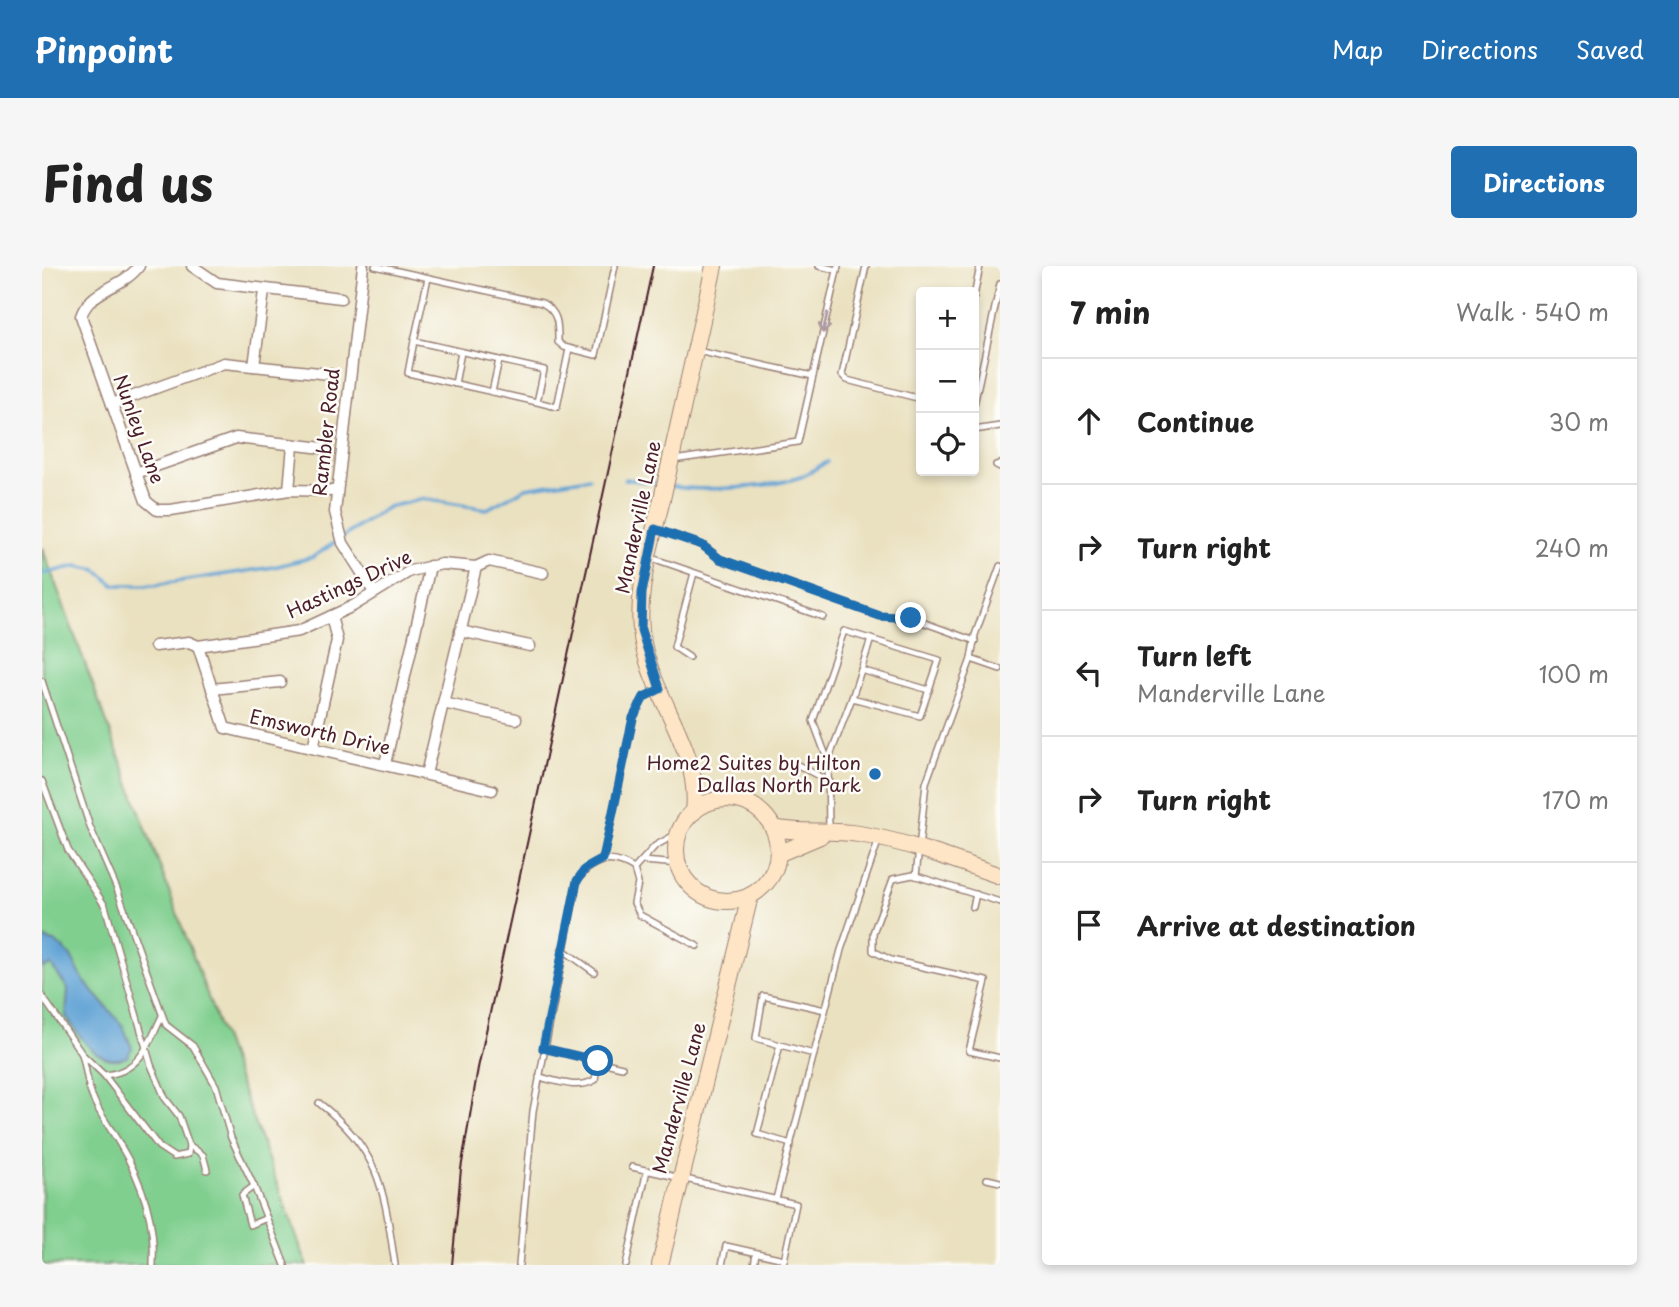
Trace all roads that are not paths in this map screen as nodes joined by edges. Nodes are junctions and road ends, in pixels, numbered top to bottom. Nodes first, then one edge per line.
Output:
1 (139, 266) edge
2 (192, 266) edge
3 (363, 266) edge
4 (375, 266) edge
5 (615, 266) edge
6 (714, 266) edge
7 (819, 266) edge
8 (866, 266) edge
9 (980, 266) edge
10 (838, 268) edge
11 (428, 278) junction
12 (1000, 284) edge
13 (976, 287) edge
14 (264, 291) junction
15 (341, 298) dead end
16 (414, 341) junction
17 (569, 349) junction
18 (695, 351) junction
19 (461, 352) junction
20 (499, 360) junction
21 (254, 366) junction
22 (329, 374) dead end
23 (814, 376) junction
24 (979, 382) edge
25 (454, 384) junction
26 (492, 392) junction
27 (916, 398) edge
28 (537, 402) junction
29 (112, 404) junction
30 (1000, 426) edge
31 (979, 429) edge
32 (293, 445) junction
33 (323, 448) dead end
34 (670, 460) junction
35 (136, 473) junction
36 (289, 490) junction
37 (335, 491) junction
38 (655, 529) junction
39 (649, 557) junction
40 (430, 566) junction
41 (1000, 566) edge
42 (476, 567) junction
43 (544, 573) dead end
44 (694, 573) junction
45 (374, 592) junction
46 (331, 616) junction
47 (823, 617) dead end
48 (460, 631) junction
49 (871, 639) junction
50 (975, 640) junction
51 (155, 646) dead end
52 (198, 646) junction
53 (530, 646) dead end
54 (689, 657) dead end
55 (971, 659) junction
56 (1000, 669) edge
57 (861, 670) junction
58 (42, 681) edge
59 (280, 682) dead end
60 (212, 689) junction
61 (660, 689) junction
62 (929, 690) junction
63 (852, 698) junction
64 (443, 703) junction
65 (516, 719) dead end
66 (313, 748) junction
67 (828, 761) junction
68 (794, 763) dead end
69 (386, 764) junction
70 (692, 771) junction
71 (426, 774) junction
72 (42, 781) edge
73 (830, 782) junction
74 (492, 790) dead end
75 (721, 799) junction
76 (694, 812) junction
77 (773, 828) junction
78 (680, 832) junction
79 (829, 833) junction
80 (879, 839) junction
81 (921, 848) junction
82 (778, 854) junction
83 (603, 859) junction
84 (642, 860) junction
85 (679, 864) junction
86 (634, 869) junction
87 (916, 876) junction
88 (1000, 876) edge
89 (976, 894) junction
90 (750, 896) junction
91 (721, 901) junction
92 (1000, 902) edge
93 (973, 908) dead end
94 (740, 941) junction
95 (697, 946) dead end
96 (562, 949) junction
97 (594, 972) dead end
98 (42, 996) edge
99 (825, 1010) junction
100 (163, 1016) junction
101 (780, 1045) junction
102 (543, 1048) junction
103 (146, 1049) junction
104 (82, 1054) junction
105 (814, 1054) junction
106 (1000, 1058) edge
107 (598, 1061) junction
108 (622, 1067) dead end
109 (104, 1075) junction
110 (539, 1076) junction
111 (319, 1103) dead end
112 (791, 1144) junction
113 (189, 1145) junction
114 (632, 1167) dead end
115 (207, 1170) dead end
116 (647, 1170) junction
117 (680, 1176) junction
118 (987, 1179) dead end
119 (1000, 1182) edge
120 (254, 1186) junction
121 (776, 1199) junction
122 (267, 1218) junction
123 (756, 1253) junction
124 (784, 1262) edge
125 (153, 1265) edge
126 (285, 1265) edge
127 (395, 1265) edge
128 (519, 1265) edge
129 (626, 1265) edge
130 (660, 1265) edge
131 (722, 1265) edge
132 (754, 1265) edge

1 - 29 street, Nunley Lane
2 - 14 street
3 - 37 street, Rambler Road
4 - 11 lane
5 - 17 lane
6 - 18 street, Manderville Lane
7 - 10 lane
8 - 27 lane
9 - 13 lane
10 -> 23 lane
11 - 16 lane
11 - 17 lane
12 - 24 lane
14 - 15 street
14 - 21 street
16 - 19 lane
16 - 25 lane
17 - 28 lane
18 - 23 lane
18 - 34 street, Manderville Lane
19 - 20 lane
19 - 25 lane
20 - 26 lane
20 - 28 lane
21 - 22 street
21 - 29 street
23 - 34 lane
25 - 26 lane
26 - 28 lane
29 - 35 street, Nunley Lane
30 - 31 lane
32 - 33 street
32 - 35 street
32 - 36 street
34 - 38 street, Manderville Lane
35 - 36 street, Nunley Lane
36 - 37 street, Nunley Lane
37 - 45 street, Rambler Road
38 - 39 street, Manderville Lane
38 - 50 lane
39 - 44 lane
39 - 61 street, Manderville Lane
40 - 42 street, Hastings Drive
40 - 45 street, Hastings Drive
40 - 69 street
41 - 50 lane
42 - 43 street, Hastings Drive
42 - 48 street
44 - 47 lane
44 - 54 lane
45 - 46 street, Hastings Drive
46 - 52 street, Hastings Drive
46 - 66 street
48 - 53 street
48 - 64 street
49 - 57 lane
49 - 62 lane
49 - 67 lane
50 - 55 lane
51 - 52 street, Hastings Drive
52 - 60 street, Emsworth Drive
55 - 56 lane
55 - 81 lane
57 - 62 lane
57 - 63 lane
58 - 100 lane
59 - 60 street
60 - 66 street, Emsworth Drive
61 - 70 street, Manderville Lane
61 - 83 lane
62 - 63 lane
63 - 67 lane
64 - 65 street
64 - 71 street
66 - 69 street, Emsworth Drive
67 - 73 lane
68 - 73 lane
69 - 71 street, Emsworth Drive
70 - 75 street, Manderville Lane
70 - 76 street, Manderville Lane
71 - 74 street, Emsworth Drive
72 - 103 lane
73 - 79 lane
75 - 76 street
75 - 77 street
76 - 78 street
77 - 79 street
77 - 82 street
78 - 84 lane
78 - 85 street
79 - 80 street
79 - 82 street
80 - 81 street
80 - 99 lane
81 - 87 lane
81 - 88 street
82 - 90 street
83 - 86 lane
83 - 96 lane
84 - 85 lane
84 - 86 lane
85 - 91 street
86 - 95 lane
87 - 89 lane
87 - 106 lane
89 - 92 lane
89 - 93 lane
90 - 91 street
90 - 94 street, Manderville Lane
91 - 94 street
94 - 117 street, Manderville Lane
96 - 97 lane
96 - 102 lane
98 - 104 lane
99 - 101 lane
99 - 105 lane
100 - 103 lane
100 - 120 lane
101 - 105 lane
101 - 112 lane
102 - 107 lane
102 - 110 lane
103 - 109 lane
103 - 113 lane
104 - 109 lane
104 - 125 lane
105 - 112 lane
107 - 108 lane
107 - 110 lane
109 - 113 lane
110 - 128 lane
111 - 127 lane
112 - 121 lane
113 - 115 lane
114 - 116 lane
116 - 117 lane
116 - 129 lane
117 - 121 lane
117 - 130 street, Manderville Lane
118 - 119 lane
120 - 122 lane
120 - 122 lane
121 - 124 lane
122 - 126 lane
123 - 124 lane
123 - 131 lane
123 - 132 lane

